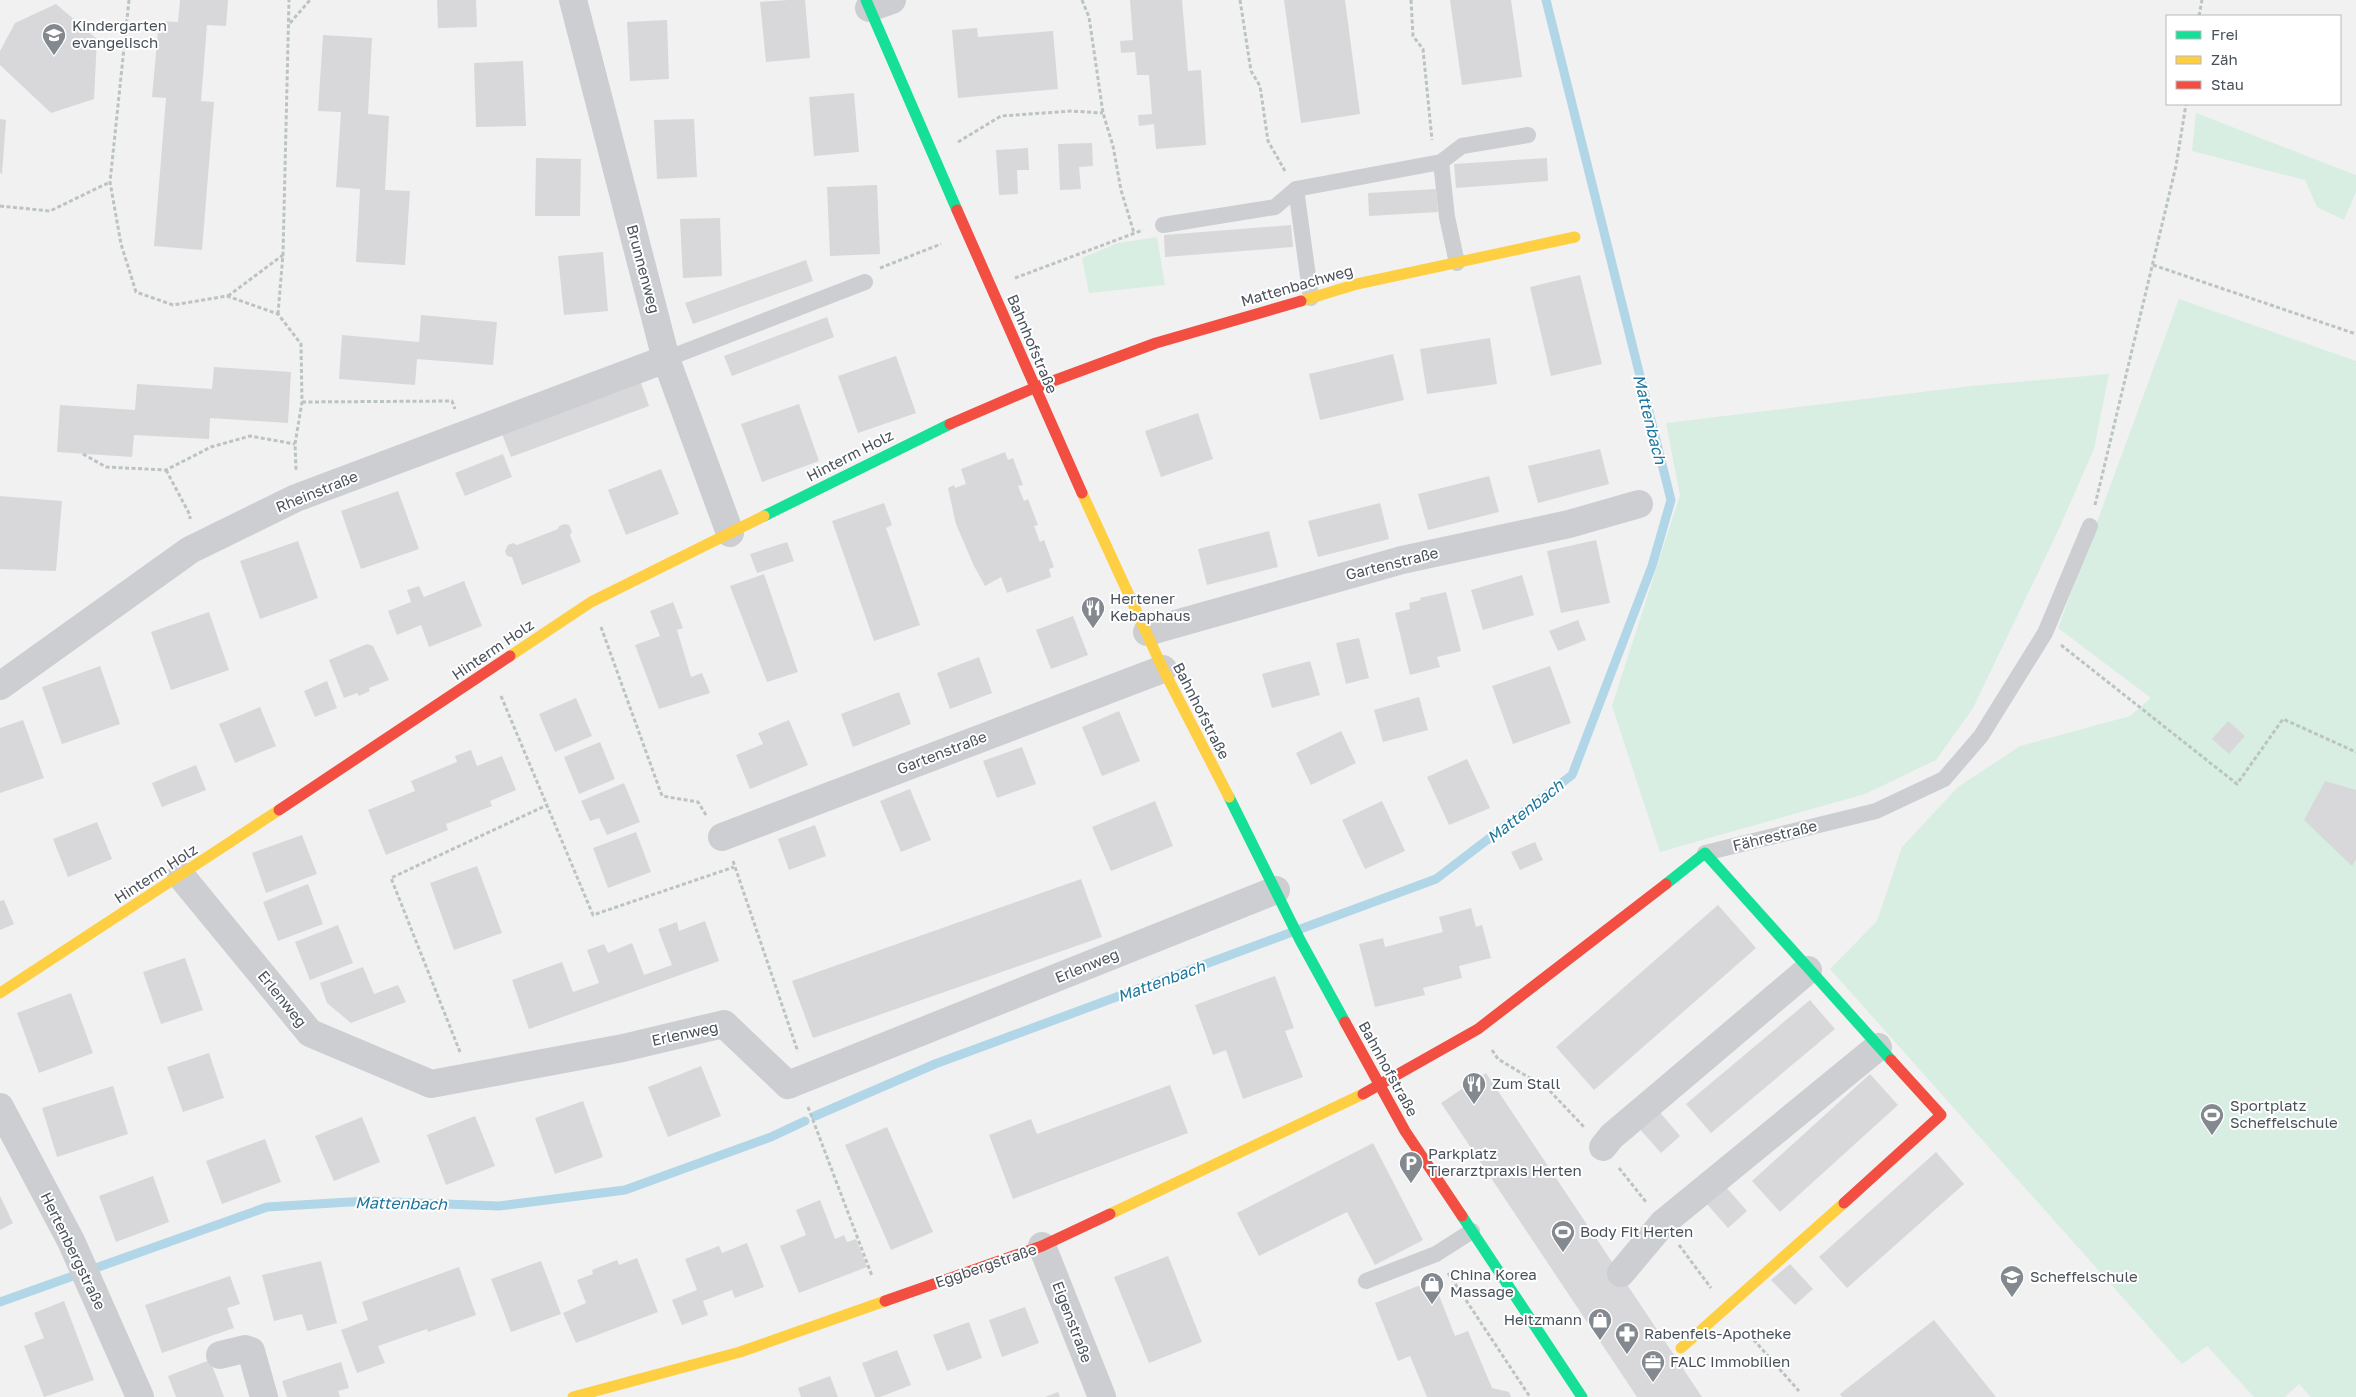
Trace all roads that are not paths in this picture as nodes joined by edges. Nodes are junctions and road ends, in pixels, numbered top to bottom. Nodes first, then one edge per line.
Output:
1 (573, 0) edge
2 (876, 3) edge
3 (1528, 135) dead end
4 (1438, 163) junction
5 (1296, 189) junction
6 (1163, 225) road end
7 (1575, 237) dead end
8 (1456, 263) junction
9 (865, 282) road end
10 (1311, 298) junction
11 (666, 359) junction
12 (1034, 388) junction
13 (1639, 504) dead end
14 (2090, 526) road end
15 (730, 533) junction
16 (1147, 632) junction
17 (1163, 669) junction
18 (0, 686) edge
19 (722, 837) dead end
20 (1705, 853) junction
21 (181, 876) junction
22 (1281, 899) junction
23 (1808, 970) junction
24 (0, 993) edge
25 (1878, 1047) junction
26 (1380, 1086) junction
27 (0, 1107) edge
28 (1603, 1146) dead end
29 (1472, 1231) junction
30 (1042, 1246) junction
31 (1621, 1273) dead end
32 (1366, 1282) dead end
33 (1681, 1348) dead end
34 (220, 1355) dead end
35 (140, 1397) edge
36 (264, 1397) edge
37 (573, 1397) edge
38 (1102, 1397) edge
39 (1582, 1397) edge

1 - 11 street, Brunnenweg
2 - 12 street, Bahnhofstraße
3 - 4 lane
4 - 5 lane
4 - 8 lane
5 - 6 lane
5 - 10 lane
7 - 8 street, Mattenbachweg
8 - 10 street, Mattenbachweg
9 - 11 lane
10 - 12 street, Mattenbachweg
11 - 15 street, Brunnenweg
11 - 18 street, Rheinstraße
12 - 15 street, Hinterm Holz
12 - 16 street, Bahnhofstraße
13 - 16 street, Gartenstraße
14 - 20 lane, Fährestraße
15 - 21 street, Hinterm Holz
16 - 17 street, Bahnhofstraße
17 - 19 street, Gartenstraße
17 - 22 street, Bahnhofstraße
20 - 23 street
20 - 26 street, Fährestraße
21 - 22 street, Erlenweg
21 - 24 street, Hinterm Holz
22 - 26 street, Bahnhofstraße
23 - 25 street
23 - 28 street
25 - 31 street
25 - 33 street
26 - 29 street, Bahnhofstraße
26 - 30 street, Eggbergstraße
27 - 35 street, Hertenbergstraße
29 - 32 lane
29 - 39 street, Bahnhofstraße
30 - 37 street, Eggbergstraße
30 - 38 street, Eigenstraße
34 - 36 street

